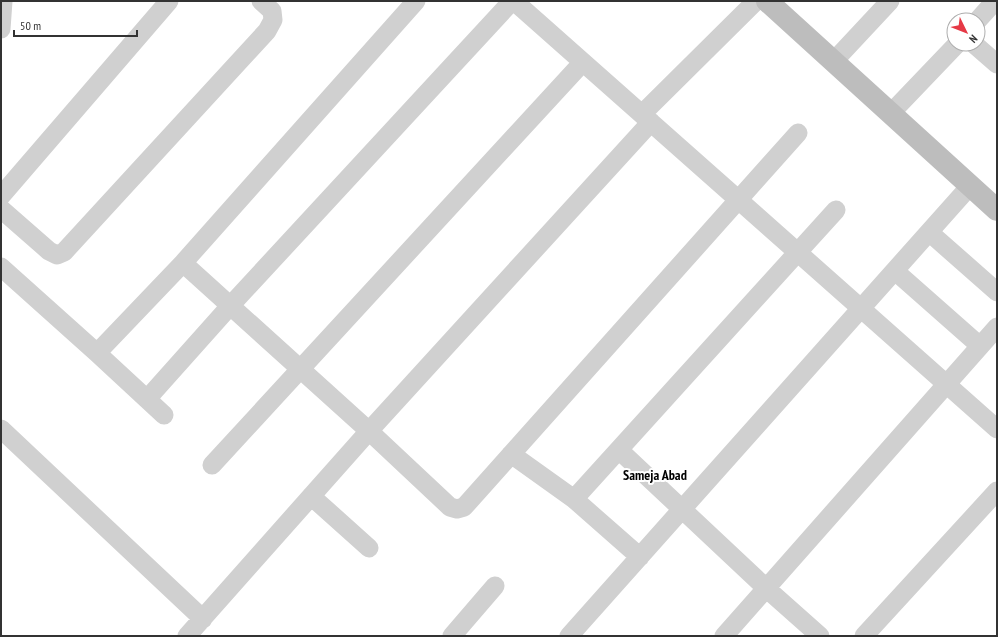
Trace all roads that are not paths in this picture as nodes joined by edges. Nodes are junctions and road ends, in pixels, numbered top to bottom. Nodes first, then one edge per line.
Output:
1 (3, 1) edge
2 (169, 1) edge
3 (261, 1) edge
4 (416, 1) edge
5 (513, 1) edge
6 (756, 1) edge
7 (767, 1) edge
8 (890, 1) edge
9 (995, 1) edge
10 (985, 12) edge
11 (1, 29) edge
12 (949, 52) edge
13 (983, 52) edge
14 (834, 61) junction
15 (583, 62) junction
16 (997, 64) edge
17 (891, 113) junction
18 (647, 118) junction
19 (798, 133) dead end
20 (970, 186) junction
21 (1, 196) edge
22 (738, 199) junction
23 (1, 209) edge
24 (836, 210) dead end
25 (997, 210) edge
26 (929, 232) junction
27 (797, 252) junction
28 (182, 263) junction
29 (1, 267) edge
30 (895, 271) junction
31 (997, 292) edge
32 (230, 306) junction
33 (861, 309) junction
34 (991, 338) edge
35 (97, 353) junction
36 (301, 369) junction
37 (946, 384) junction
38 (147, 399) junction
39 (164, 415) dead end
40 (1, 429) edge
41 (997, 429) edge
42 (369, 431) junction
43 (618, 450) junction
44 (511, 454) junction
45 (212, 465) dead end
46 (997, 491) edge
47 (312, 496) junction
48 (574, 499) junction
49 (682, 509) junction
50 (369, 548) dead end
51 (640, 557) junction
52 (495, 586) dead end
53 (766, 588) junction
54 (203, 619) junction
55 (187, 636) edge
56 (452, 636) edge
57 (569, 636) edge
58 (724, 636) edge
59 (820, 636) edge
60 (864, 636) edge

1 - 11 street
2 - 21 street
3 - 23 street
4 - 28 street
5 - 15 street
5 - 32 street
6 - 18 street
7 - 14 street
8 - 14 street
9 - 10 street
12 - 17 street
13 - 16 street
14 - 17 street
15 - 18 street
15 - 36 street
17 - 20 street
18 - 22 street
18 - 42 street
19 - 22 street
20 - 25 street
20 - 26 street
22 - 27 street
22 - 44 street
24 - 27 street
26 - 30 street
26 - 31 street
27 - 33 street
27 - 43 street
28 - 32 street
28 - 35 street
29 - 35 street
30 - 33 street
30 - 34 street
32 - 36 street
32 - 38 street
33 - 37 street
33 - 49 street
34 - 37 street
35 - 38 street
36 - 42 street
36 - 45 street
37 - 41 street
37 - 53 street
38 - 39 street
40 - 54 street
42 - 44 street
42 - 47 street
43 - 48 street
43 - 49 street
44 - 48 street
46 - 60 street
47 - 50 street
47 - 54 street
48 - 51 street
49 - 51 street
49 - 53 street
51 - 57 street
52 - 56 street
53 - 58 street
53 - 59 street
54 - 55 street

